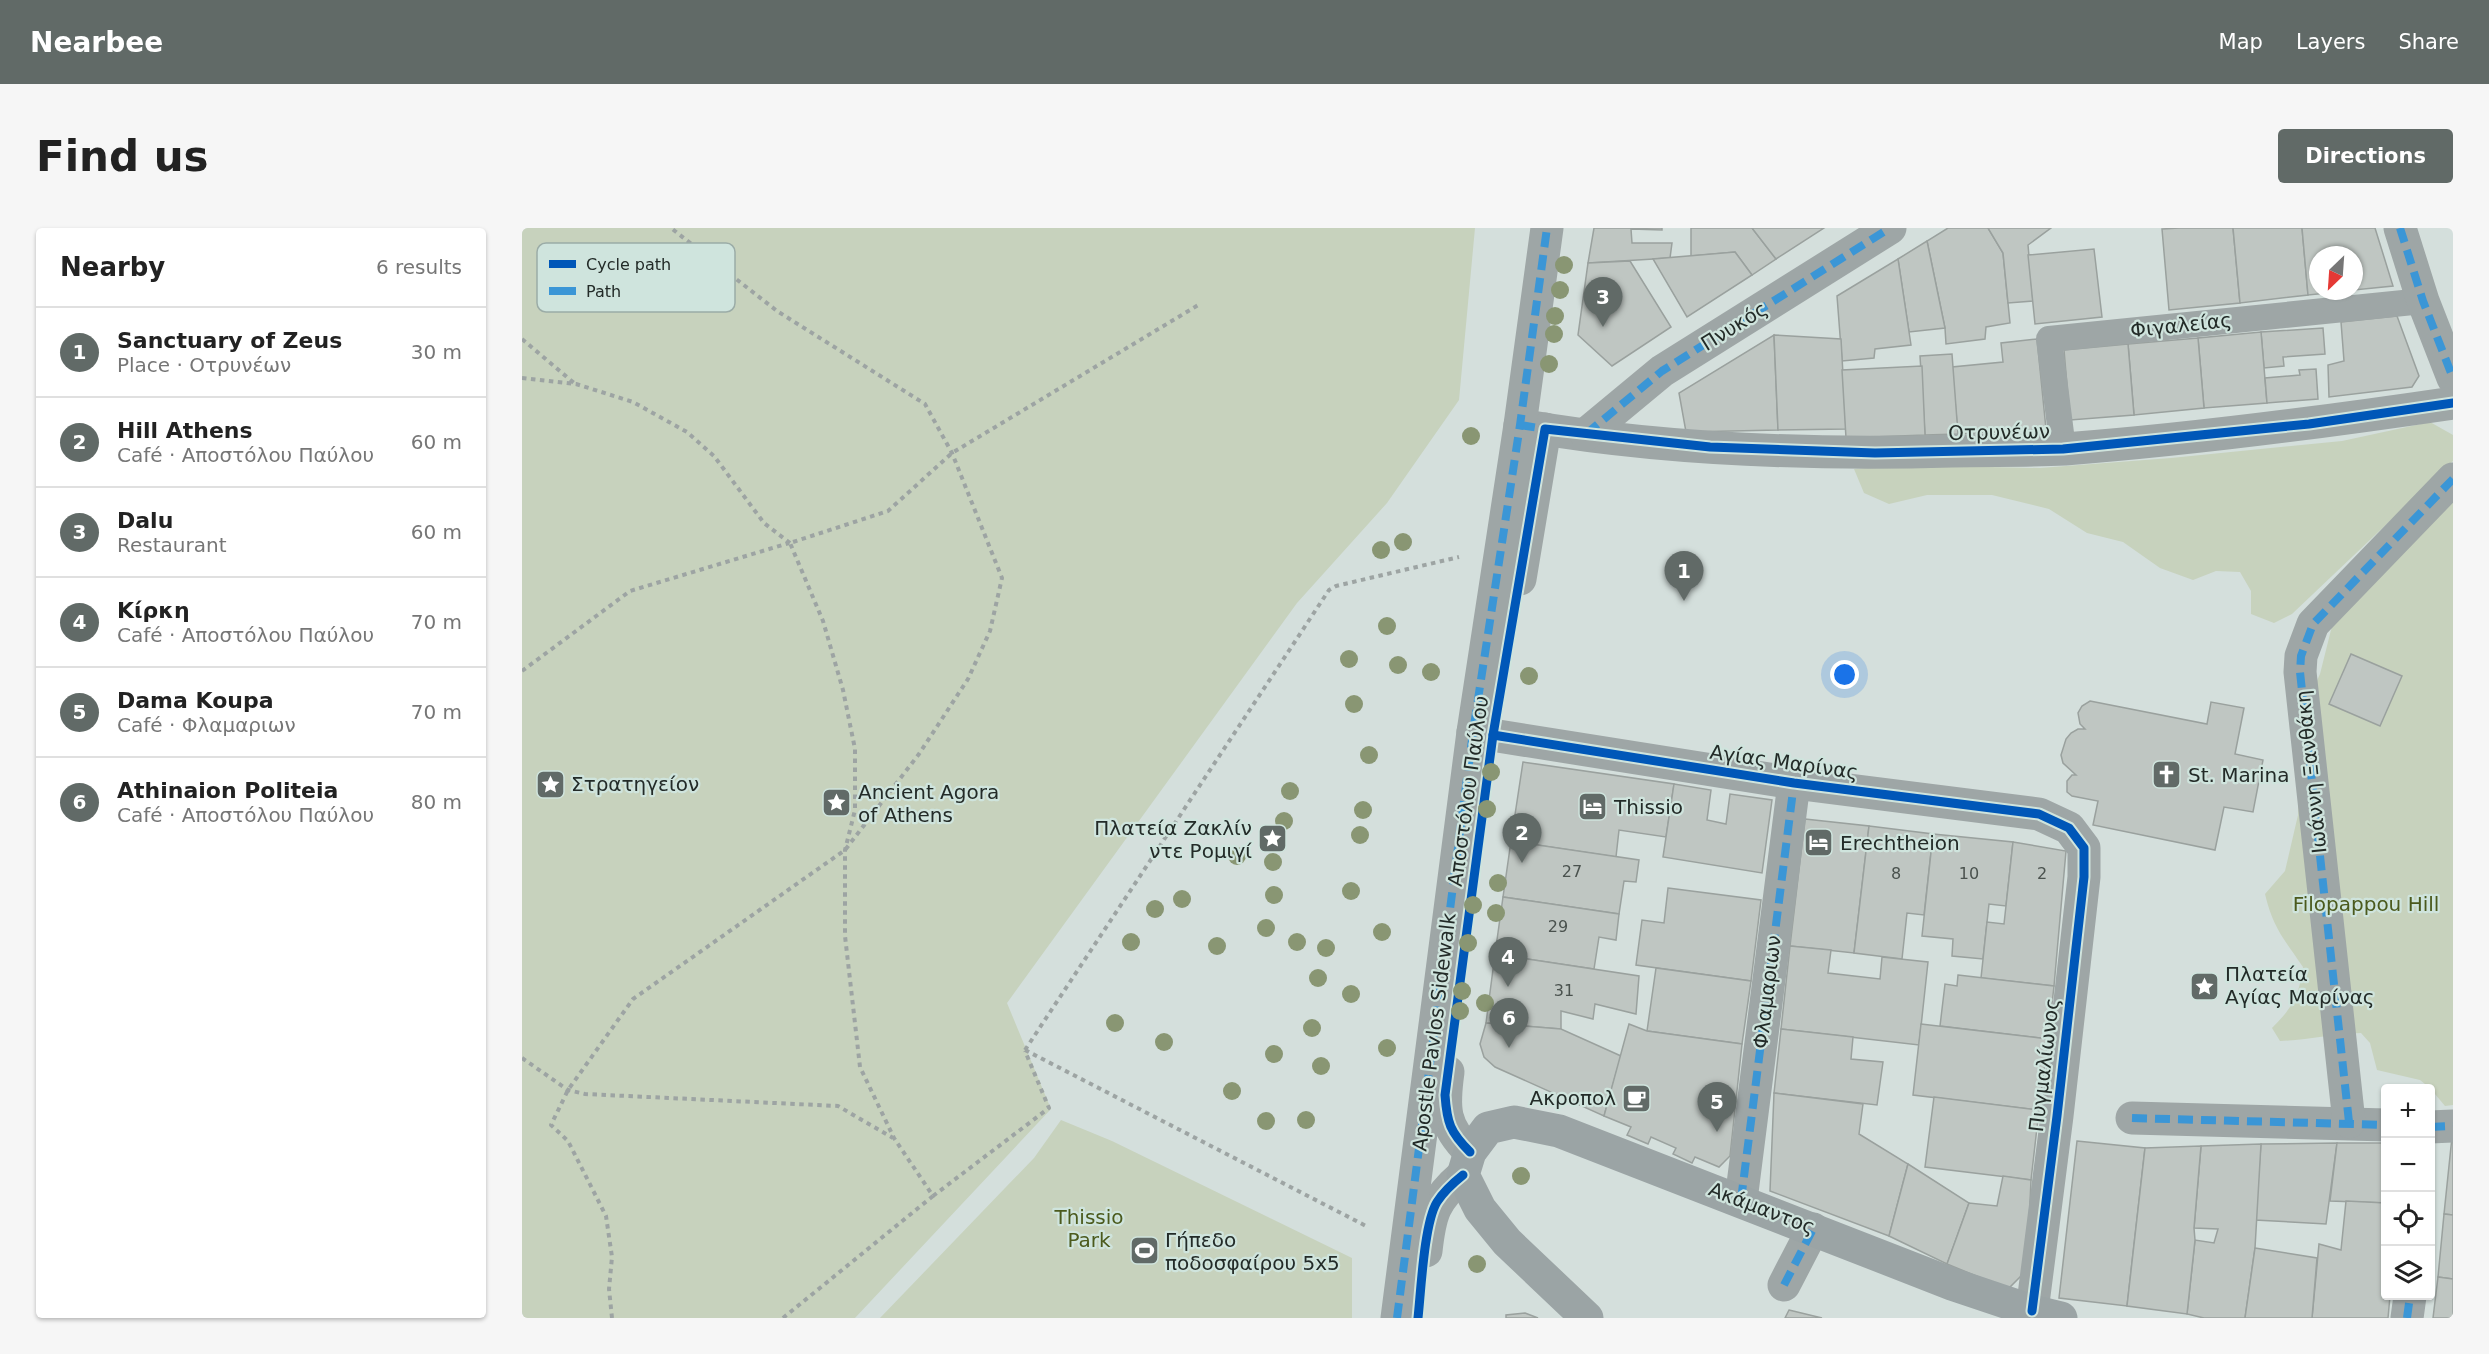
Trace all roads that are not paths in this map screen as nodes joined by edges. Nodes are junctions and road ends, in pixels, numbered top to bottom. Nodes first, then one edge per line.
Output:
1 (1547, 228) edge
2 (1890, 228) edge
3 (2400, 228) edge
4 (2423, 301) junction
5 (2453, 378) edge
6 (2453, 403) edge
7 (1532, 427) junction
8 (1586, 434) junction
9 (2063, 449) junction
10 (2453, 478) edge
11 (1483, 733) junction
12 (1794, 783) junction
13 (2069, 828) joint
14 (2132, 1118) dead end
15 (2349, 1122) junction
16 (2381, 1125) edge
17 (2453, 1126) edge
18 (2435, 1127) edge
19 (1467, 1163) junction
20 (1741, 1200) junction
21 (1813, 1229) junction
22 (1784, 1285) dead end
23 (2409, 1300) edge
24 (2046, 1315) edge
25 (1397, 1318) edge
26 (1418, 1318) edge
27 (1587, 1318) edge
28 (2407, 1318) edge

1 - 7 street, Αποστόλου Παύλου
2 - 8 street, Πνυκός
3 - 4 street
4 - 5 street
4 - 9 lane, Φιγαλείας
6 - 9 street, Οτρυνέων
7 - 8 street, Οτρυνέων
7 - 11 street, Αποστόλου Παύλου
7 - 11 street, Apostle Pavlos Sidewalk
8 - 9 street, Οτρυνέων
10 - 15 street, Ιωάννη Ξανθάκη
11 - 12 street, Αγίας Μαρίνας
11 - 19 street, Αποστόλου Παύλου
11 - 25 street, Apostle Pavlos Sidewalk
12 - 13 street, Αγίας Μαρίνας
12 - 20 street, Φλαμαριων
13 - 24 street, Πυγμαλίωνος
14 - 15 street
15 - 16 street
17 - 18 street
19 - 20 street, Ακάμαντος
19 - 26 street
19 - 27 street
20 - 21 street, Ακάμαντος
21 - 22 street
21 - 24 street, Ακάμαντος
23 - 28 street

